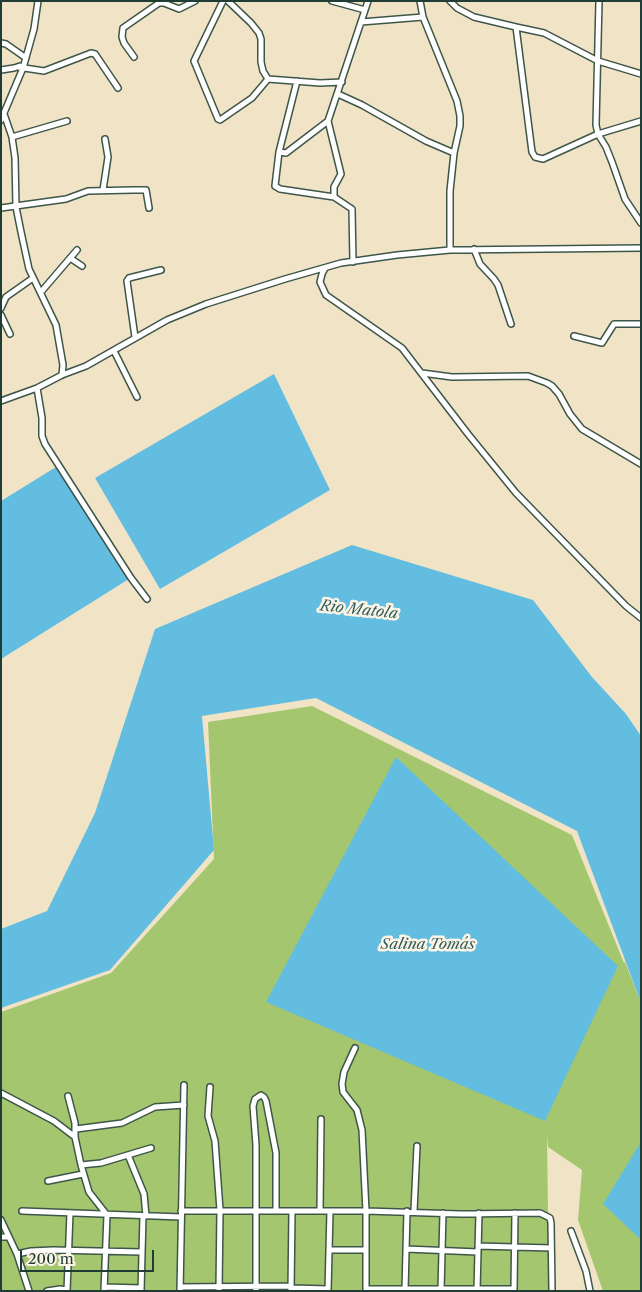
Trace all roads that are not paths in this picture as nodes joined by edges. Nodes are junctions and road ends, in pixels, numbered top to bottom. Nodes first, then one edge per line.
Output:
1 (38, 1) edge
2 (195, 1) edge
3 (222, 1) edge
4 (228, 1) edge
5 (332, 1) edge
6 (368, 1) edge
7 (420, 1) edge
8 (450, 1) edge
9 (599, 1) edge
10 (365, 10) junction
11 (423, 18) junction
12 (361, 22) junction
13 (516, 27) junction
14 (1, 43) edge
15 (134, 57) dead end
16 (598, 61) junction
17 (23, 64) junction
18 (1, 70) edge
19 (641, 74) edge
20 (268, 79) junction
21 (297, 81) junction
22 (342, 82) junction
23 (118, 88) dead end
24 (338, 94) junction
25 (2, 116) edge
26 (67, 121) dead end
27 (328, 121) junction
28 (641, 121) edge
29 (598, 134) junction
30 (12, 137) junction
31 (105, 139) dead end
32 (279, 152) junction
33 (454, 153) junction
34 (104, 190) junction
35 (334, 197) junction
36 (16, 207) junction
37 (1, 208) edge
38 (149, 208) dead end
39 (641, 223) edge
40 (641, 248) edge
41 (474, 249) junction
42 (77, 250) dead end
43 (450, 250) junction
44 (70, 258) junction
45 (353, 262) junction
46 (82, 266) dead end
47 (325, 268) junction
48 (161, 270) dead end
49 (33, 278) junction
50 (41, 292) junction
51 (1, 308) edge
52 (1, 315) edge
53 (510, 324) dead end
54 (641, 324) edge
55 (10, 334) dead end
56 (574, 336) dead end
57 (135, 337) junction
58 (114, 351) junction
59 (63, 365) junction
60 (72, 371) junction
61 (422, 373) junction
62 (62, 375) junction
63 (37, 388) junction
64 (137, 397) dead end
65 (1, 401) edge
66 (641, 464) edge
67 (147, 599) dead end
68 (641, 618) edge
69 (355, 1048) dead end
70 (184, 1085) dead end
71 (210, 1087) dead end
72 (1, 1093) edge
73 (68, 1096) dead end
74 (184, 1105) junction
75 (321, 1118) dead end
76 (76, 1129) junction
77 (75, 1137) junction
78 (417, 1146) dead end
79 (151, 1148) dead end
80 (128, 1155) junction
81 (81, 1165) junction
82 (84, 1174) junction
83 (48, 1180) dead end
84 (220, 1210) junction
85 (256, 1210) junction
86 (22, 1211) dead end
87 (276, 1211) junction
88 (292, 1211) junction
89 (320, 1211) junction
90 (330, 1211) junction
91 (366, 1211) junction
92 (407, 1211) junction
93 (414, 1211) junction
94 (70, 1212) junction
95 (443, 1213) junction
96 (479, 1213) junction
97 (515, 1213) junction
98 (181, 1214) junction
99 (107, 1215) junction
100 (144, 1216) junction
101 (1, 1220) edge
102 (570, 1231) dead end
103 (1, 1237) edge
104 (9, 1237) junction
105 (515, 1247) junction
106 (551, 1248) junction
107 (406, 1249) junction
108 (69, 1250) junction
109 (105, 1250) junction
110 (329, 1250) junction
111 (366, 1250) junction
112 (478, 1250) junction
113 (442, 1251) junction
114 (142, 1252) junction
115 (16, 1254) junction
116 (291, 1288) edge
117 (104, 1289) edge
118 (180, 1289) edge
119 (219, 1289) edge
120 (256, 1289) edge
121 (67, 1290) edge
122 (141, 1290) edge
123 (328, 1290) edge
124 (366, 1290) edge
125 (405, 1290) edge
126 (441, 1290) edge
127 (477, 1290) edge
128 (514, 1290) edge
129 (30, 1291) edge
130 (46, 1291) edge
131 (552, 1291) edge
132 (590, 1291) edge

1 - 17 street
2 - 15 street
3 - 20 street
4 - 20 street
5 - 10 street
6 - 10 street
7 - 11 street
8 - 13 street
9 - 16 street
10 - 12 street
11 - 12 street
11 - 33 street
12 - 22 street
13 - 16 street
13 - 29 street
14 - 17 street
16 - 19 street
16 - 29 street
17 - 18 street
17 - 23 street
17 - 25 street
20 - 21 street
21 - 22 street
21 - 32 street
22 - 24 street
24 - 27 street
24 - 33 street
25 - 30 street
26 - 30 street
27 - 32 street
27 - 35 street
28 - 29 street
29 - 39 street
30 - 36 street
31 - 34 street
32 - 35 street
33 - 43 street
34 - 36 street
34 - 38 street
35 - 45 street
36 - 37 street
36 - 49 street
40 - 41 street
41 - 43 street
41 - 53 street
42 - 44 street
43 - 45 street
44 - 46 street
44 - 50 street
45 - 47 street
47 - 57 street
47 - 61 street
48 - 57 street
49 - 50 street
49 - 51 street
50 - 59 street
52 - 55 street
54 - 56 street
57 - 58 street
58 - 60 street
58 - 64 street
59 - 60 street
59 - 62 street
60 - 62 street
61 - 66 street
61 - 68 street
62 - 63 street
63 - 65 street
63 - 67 street
69 - 91 street
70 - 74 street
71 - 84 street
72 - 77 street
73 - 76 street
74 - 76 street
74 - 98 street
75 - 89 street
76 - 77 street
77 - 81 street
78 - 93 street
79 - 80 street
80 - 81 street
80 - 100 street
81 - 82 street
82 - 83 street
82 - 99 street
84 - 85 street
84 - 98 street
84 - 119 street
85 - 87 street
85 - 87 street
85 - 120 street
86 - 94 street
87 - 88 street
88 - 89 street
88 - 116 street
89 - 90 street
90 - 91 street
90 - 110 street
91 - 92 street
91 - 111 street
92 - 93 street
92 - 107 street
93 - 95 street
94 - 99 street
94 - 108 street
95 - 96 street
95 - 113 street
96 - 97 street
96 - 112 street
97 - 105 street
97 - 106 street
98 - 100 street
98 - 118 street
99 - 100 street
99 - 109 street
100 - 114 street
101 - 104 street
102 - 132 street
103 - 104 street
104 - 115 street
105 - 106 street
105 - 112 street
105 - 128 street
106 - 131 street
107 - 113 street
107 - 125 street
108 - 109 street
108 - 115 street
108 - 121 street
109 - 114 street
109 - 117 street
110 - 111 street
110 - 123 street
111 - 124 street
112 - 113 street
112 - 127 street
113 - 126 street
114 - 122 street
115 - 129 street
116 - 120 street
116 - 123 street
117 - 122 street
118 - 119 street
119 - 120 street
121 - 130 street
124 - 125 street
125 - 126 street
126 - 127 street
127 - 128 street

